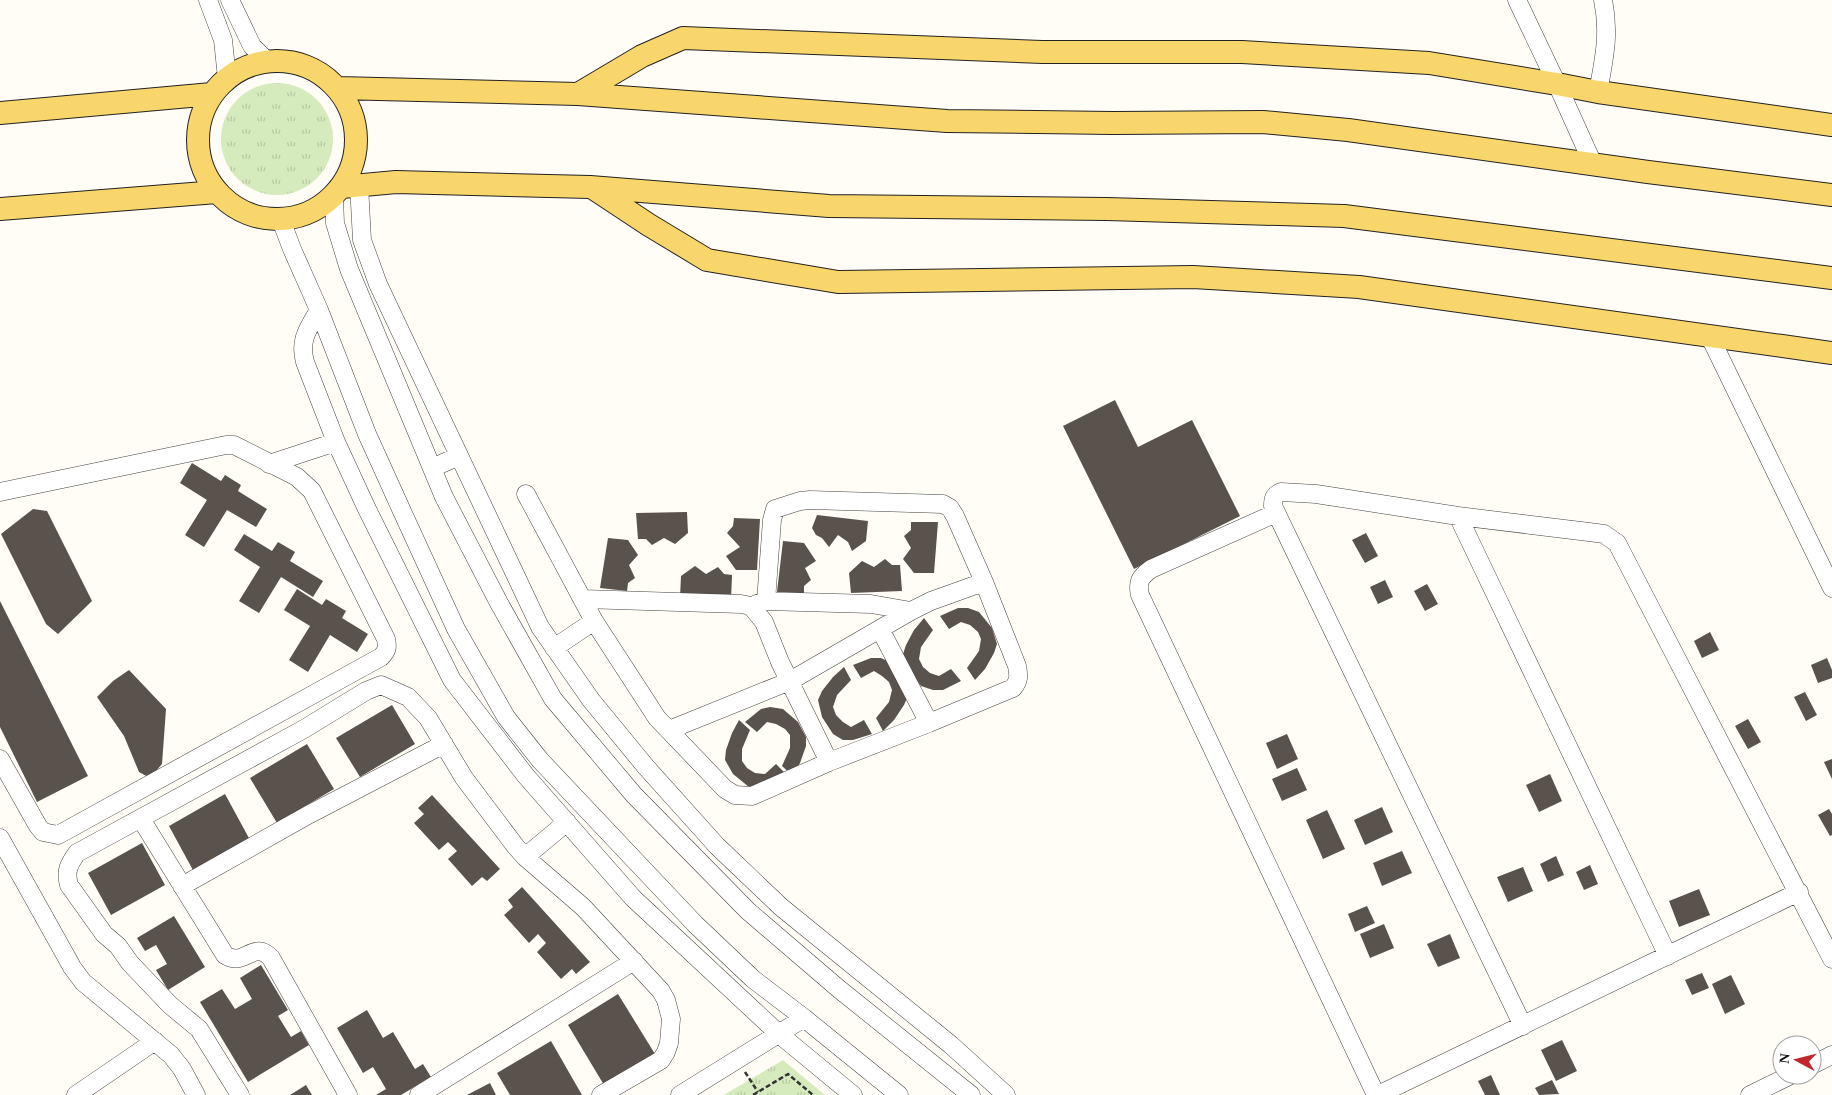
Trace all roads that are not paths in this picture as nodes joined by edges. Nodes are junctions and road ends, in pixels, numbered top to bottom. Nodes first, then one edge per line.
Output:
1 (208, 0) edge
2 (230, 0) edge
3 (1517, 0) edge
4 (1603, 0) edge
5 (266, 60) junction
6 (1557, 84) junction
7 (219, 86) junction
8 (338, 88) junction
9 (1598, 92) junction
10 (578, 94) junction
11 (5, 111) edge
12 (1832, 125) edge
13 (1593, 164) junction
14 (590, 187) junction
15 (345, 189) junction
16 (217, 192) junction
17 (1832, 195) edge
18 (0, 209) edge
19 (281, 220) junction
20 (1832, 278) edge
21 (320, 310) junction
22 (1709, 335) junction
23 (1832, 353) edge
24 (336, 442) junction
25 (459, 456) junction
26 (269, 464) junction
27 (432, 468) junction
28 (0, 492) edge
29 (526, 494) dead end
30 (1276, 513) junction
31 (1458, 516) junction
32 (984, 582) junction
33 (1832, 588) edge
34 (583, 599) junction
35 (758, 603) junction
36 (911, 611) junction
37 (594, 621) junction
38 (880, 629) junction
39 (554, 648) junction
40 (790, 680) junction
41 (929, 723) junction
42 (669, 730) junction
43 (444, 744) junction
44 (0, 759) edge
45 (829, 762) junction
46 (141, 818) junction
47 (567, 822) junction
48 (0, 838) edge
49 (525, 857) junction
50 (182, 886) junction
51 (1799, 892) junction
52 (1668, 956) junction
53 (1832, 958) edge
54 (634, 961) junction
55 (804, 1018) junction
56 (1522, 1026) junction
57 (780, 1034) junction
58 (155, 1041) junction
59 (1772, 1085) edge
60 (76, 1095) edge
61 (196, 1095) edge
62 (240, 1095) edge
63 (348, 1095) edge
64 (420, 1095) edge
65 (602, 1095) edge
66 (680, 1095) edge
67 (853, 1095) edge
68 (899, 1095) edge
69 (971, 1095) edge
70 (1006, 1095) edge
71 (1750, 1095) edge

1 - 7 street
2 - 5 street
3 - 6 street
4 - 9 street
5 - 7 main road
5 - 8 main road
6 - 9 main road
6 - 10 main road
6 - 13 street
7 - 11 main road
7 - 16 main road
8 - 10 main road
8 - 15 main road
9 - 12 main road
10 - 13 main road
13 - 17 main road
14 - 15 main road
14 - 20 main road
14 - 22 main road
15 - 19 main road
15 - 25 street
15 - 27 street
16 - 18 main road
16 - 19 main road
19 - 21 street
21 - 24 street
21 - 55 street
22 - 23 main road
22 - 33 street
24 - 26 street
24 - 47 street
25 - 27 street
25 - 39 street
26 - 28 street
26 - 44 street
27 - 69 street
29 - 34 street
30 - 31 street
30 - 56 street
30 - 56 street
31 - 51 street
31 - 52 street
32 - 35 street
32 - 36 street
32 - 41 street
34 - 35 street
34 - 37 street
35 - 36 street
35 - 40 street
36 - 38 street
37 - 39 street
37 - 42 street
38 - 40 street
38 - 41 street
39 - 70 street
40 - 42 street
40 - 45 street
41 - 45 street
42 - 45 street
43 - 46 street
43 - 49 street
43 - 50 street
46 - 50 street
46 - 62 street
47 - 49 street
47 - 57 street
48 - 58 street
49 - 54 street
50 - 63 street
51 - 52 street
51 - 53 street
52 - 56 street
54 - 64 street
54 - 65 street
55 - 57 street
55 - 68 street
57 - 66 street
57 - 67 street
58 - 60 street
58 - 61 street
59 - 71 street

